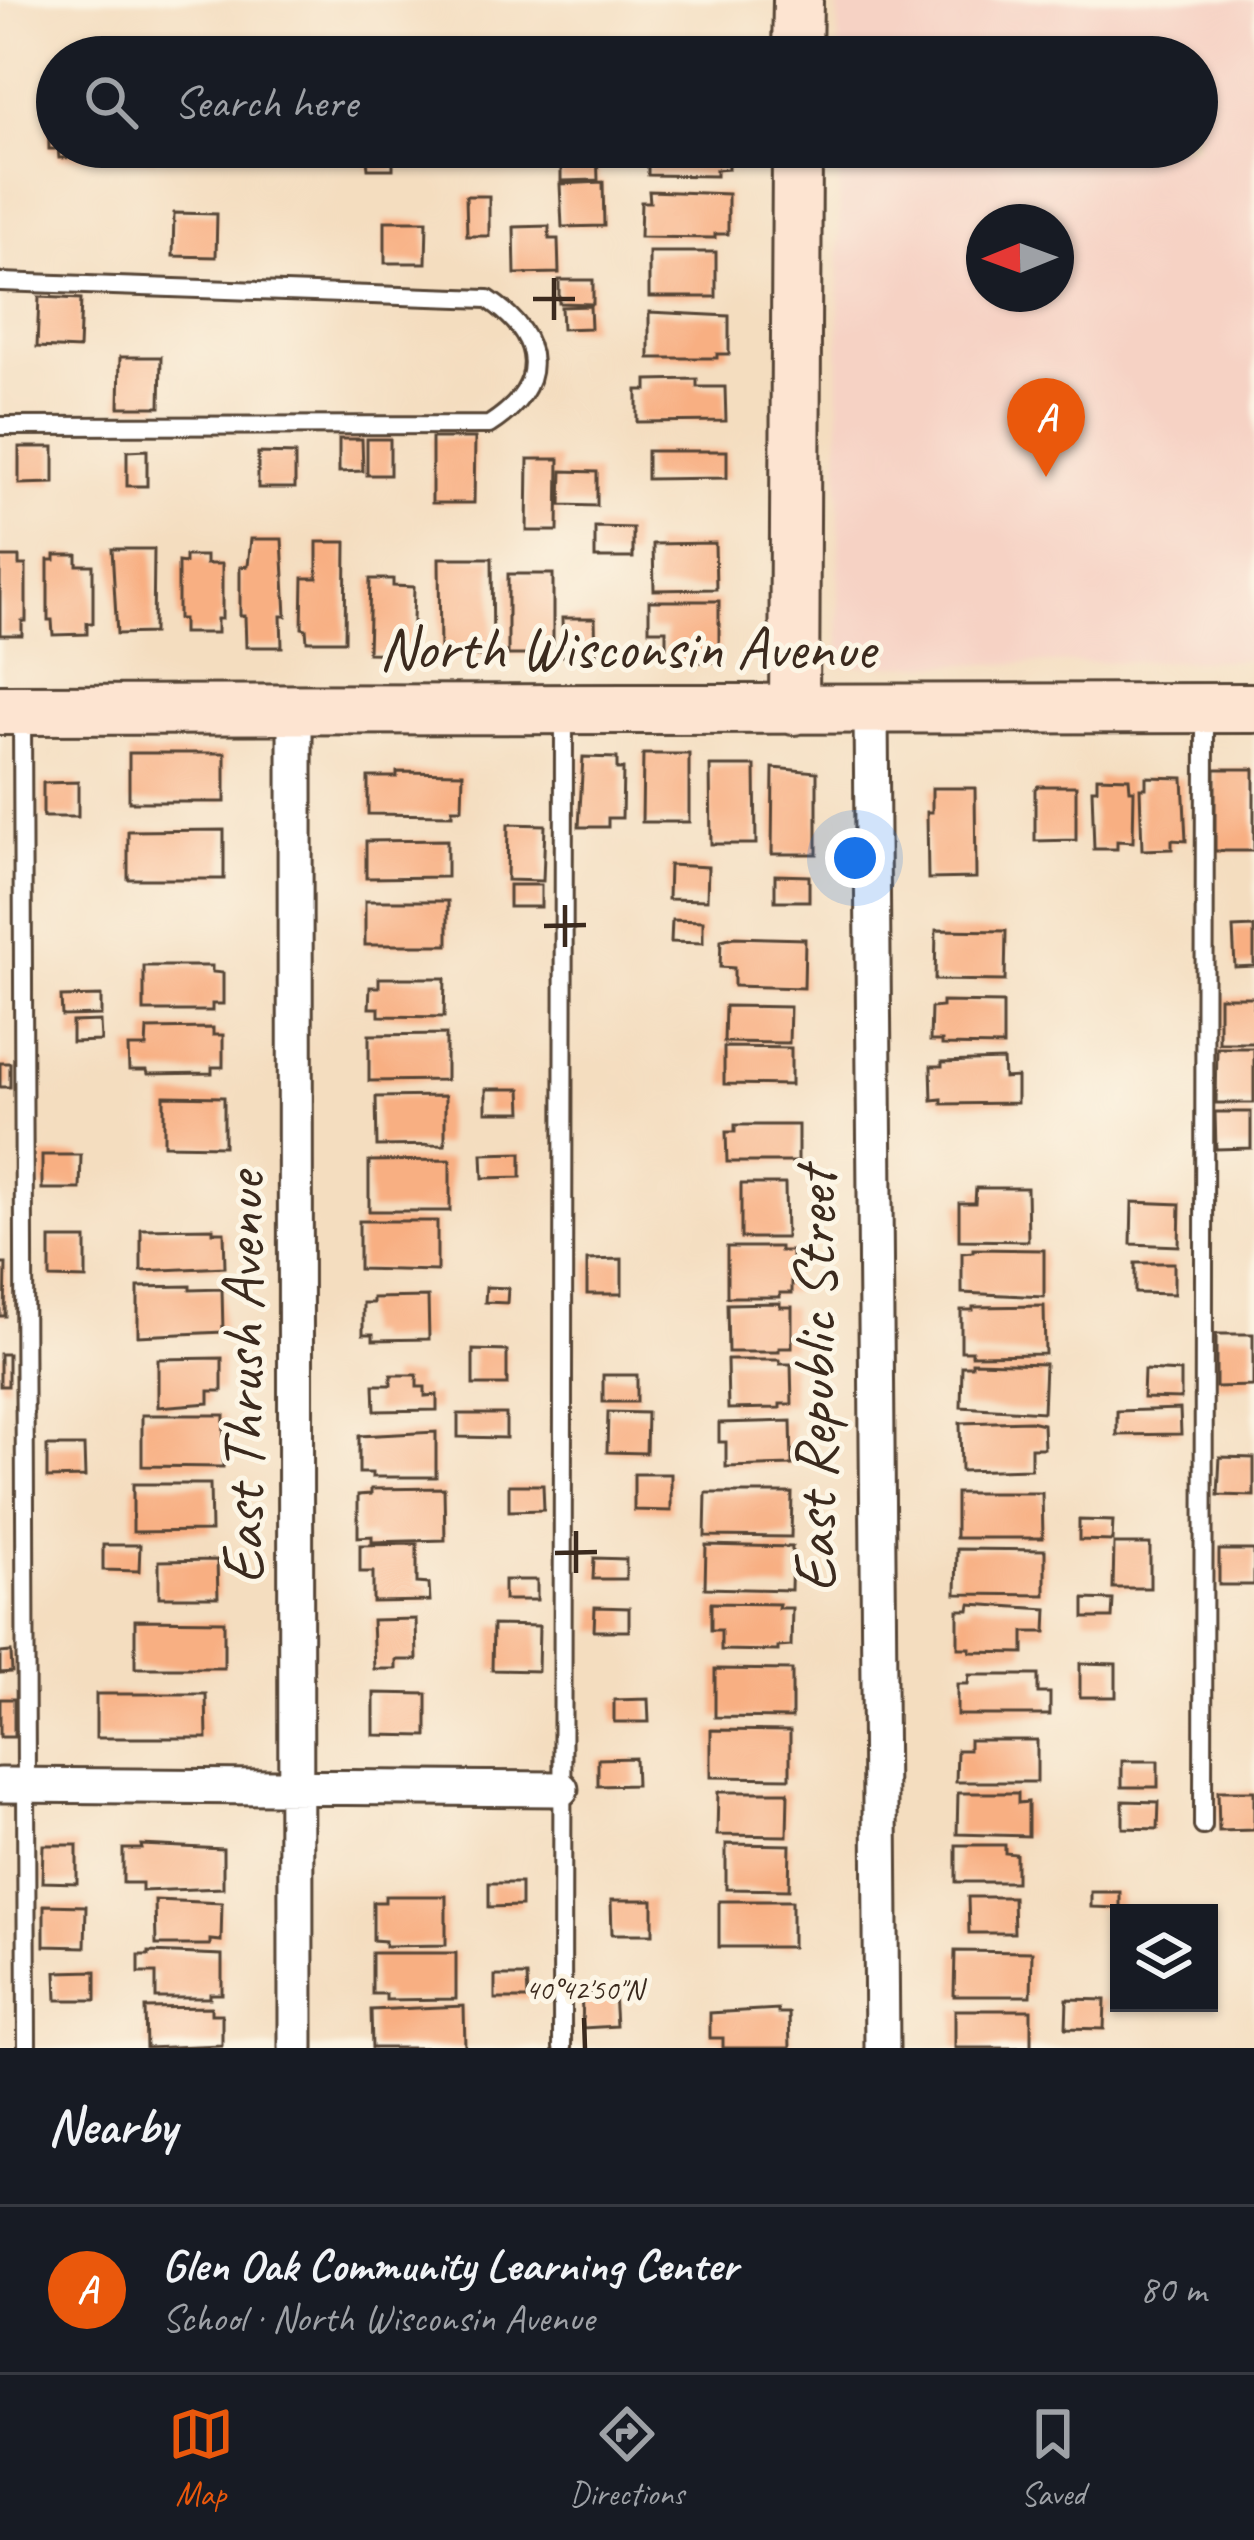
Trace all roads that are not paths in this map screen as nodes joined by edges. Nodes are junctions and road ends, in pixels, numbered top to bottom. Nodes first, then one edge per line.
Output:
1 (797, 0) edge
2 (797, 36) edge
3 (797, 168) edge
4 (0, 282) edge
5 (0, 426) edge
6 (1205, 708) junction
7 (1254, 708) edge
8 (295, 709) junction
9 (11, 710) edge
10 (564, 710) junction
11 (794, 710) junction
12 (872, 712) junction
13 (13, 1785) edge
14 (296, 1785) junction
15 (561, 1789) junction
16 (1203, 1826) dead end
17 (27, 2048) edge
18 (296, 2048) edge
19 (562, 2048) edge
20 (882, 2048) edge

1 - 2 street
3 - 11 street
4 - 5 lane
6 - 7 street, North Wisconsin Avenue
6 - 12 street, North Wisconsin Avenue
6 - 16 lane
8 - 9 street, North Wisconsin Avenue
8 - 10 street, North Wisconsin Avenue
8 - 14 street, East Thrush Avenue
9 - 13 lane
10 - 11 street, North Wisconsin Avenue
10 - 15 lane
11 - 12 street, North Wisconsin Avenue
12 - 20 street, East Republic Street
13 - 14 street
13 - 17 lane
14 - 15 street
14 - 18 street, East Thrush Avenue
15 - 19 lane

